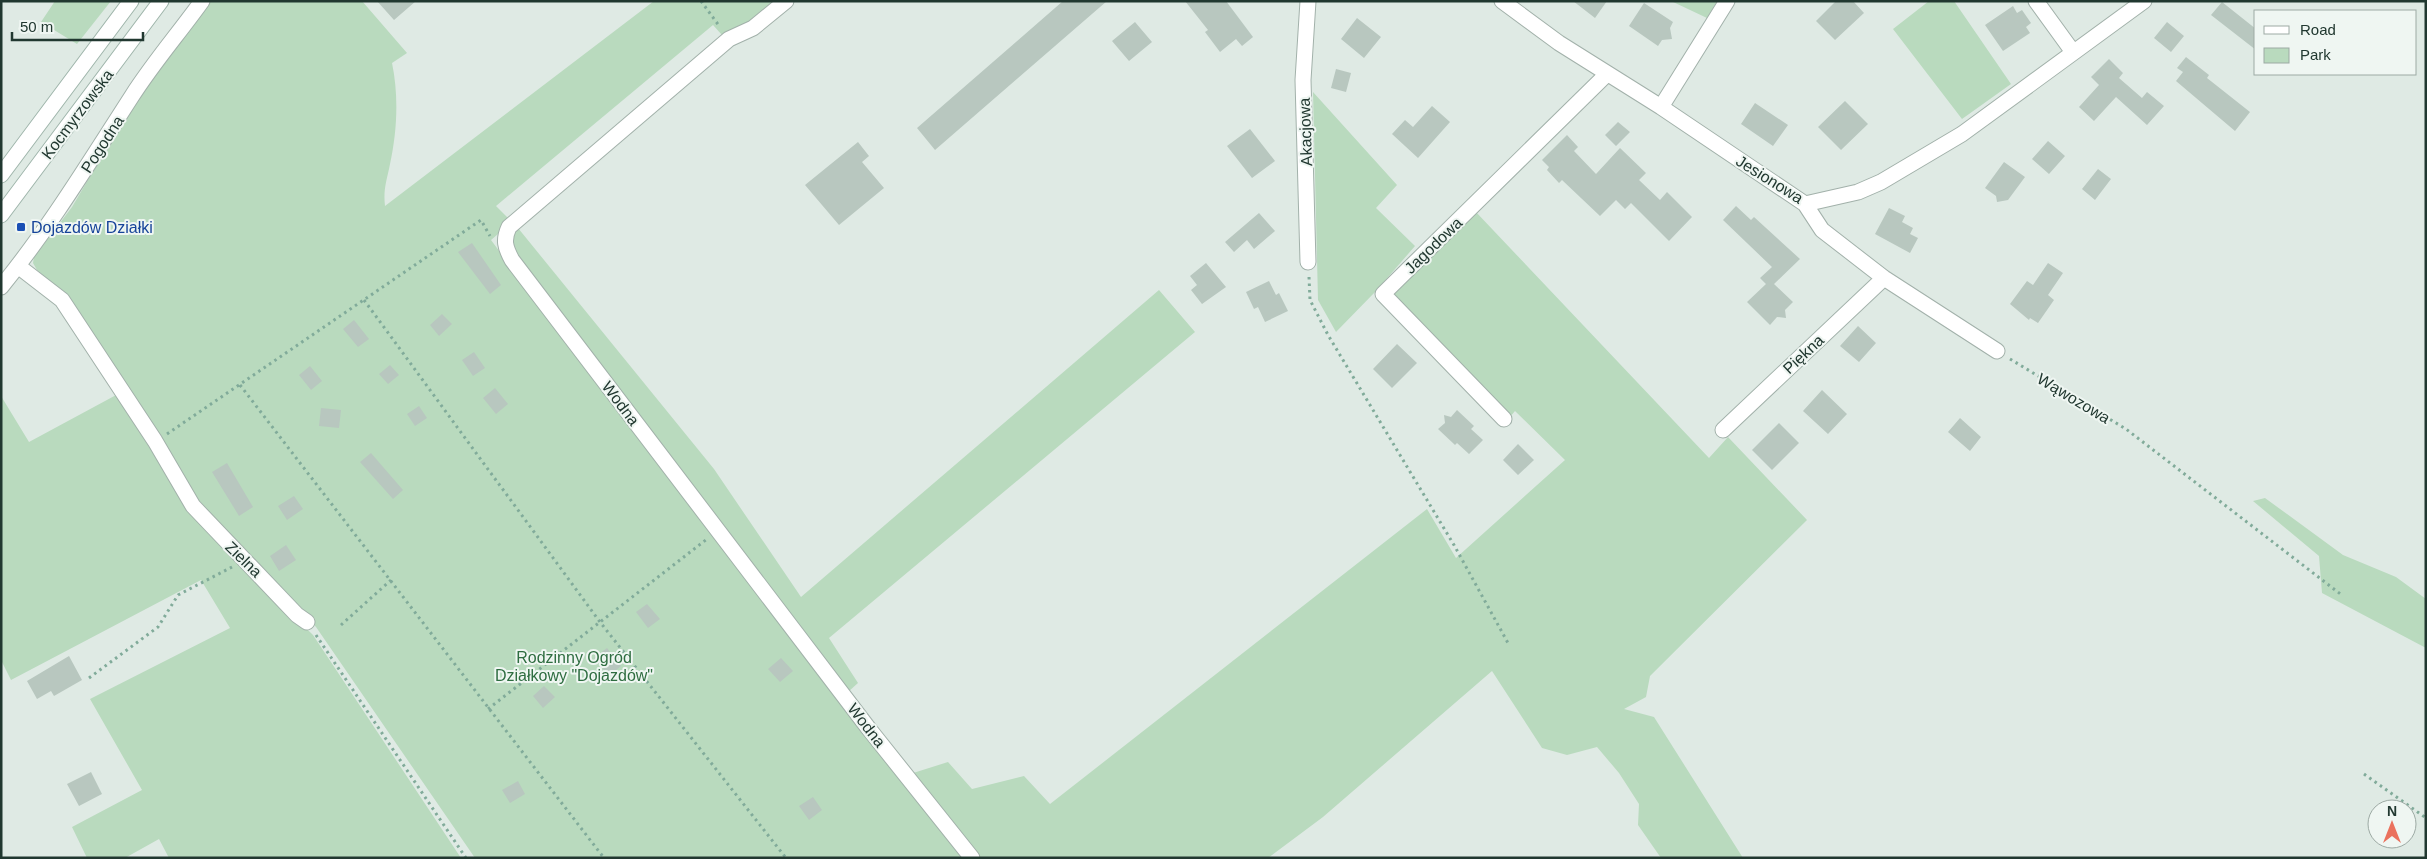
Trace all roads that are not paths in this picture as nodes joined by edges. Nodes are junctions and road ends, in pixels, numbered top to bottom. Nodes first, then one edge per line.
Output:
1 (131, 1) edge
2 (202, 1) edge
3 (786, 1) edge
4 (1308, 1) edge
5 (1502, 1) edge
6 (1727, 1) edge
7 (2036, 1) edge
8 (2144, 1) edge
9 (157, 7) edge
10 (2073, 52) junction
11 (1607, 74) junction
12 (1661, 107) junction
13 (1, 175) edge
14 (1805, 204) junction
15 (1, 215) edge
16 (1308, 262) road end
17 (18, 266) junction
18 (1884, 278) junction
19 (1, 287) edge
20 (1997, 351) road end
21 (1504, 419) dead end
22 (1723, 430) dead end
23 (307, 622) road end
24 (972, 858) edge

1 - 13 street, Kocmyrzowska
2 - 17 street, Pogodna
3 - 24 street, Wodna
4 - 16 street, Akacjowa
5 - 11 street, Jesionowa
6 - 12 street
7 - 10 street
8 - 10 street, Jesionowa
9 - 15 street, Kocmyrzowska
10 - 14 street, Jesionowa
11 - 12 street, Jesionowa
11 - 21 street, Jagodowa
12 - 14 street, Jesionowa
14 - 18 street
17 - 19 street, Pogodna
17 - 23 street, Zielna
18 - 20 street
18 - 22 street, Piękna

